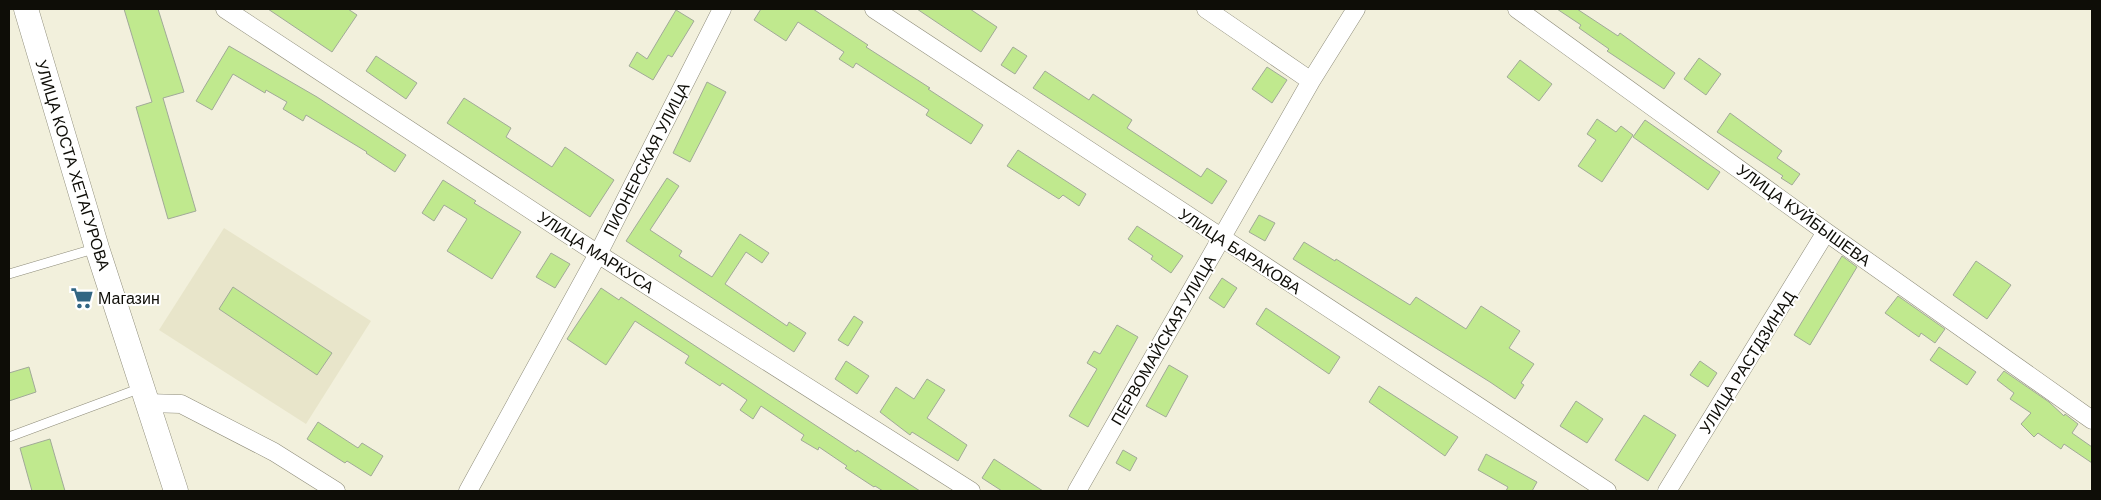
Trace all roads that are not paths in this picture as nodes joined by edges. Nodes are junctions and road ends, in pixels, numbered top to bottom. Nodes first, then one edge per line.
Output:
1 (26, 9) edge
2 (225, 9) edge
3 (722, 9) edge
4 (874, 9) edge
5 (1206, 9) edge
6 (1356, 9) edge
7 (1517, 9) edge
8 (1311, 81) junction
9 (1826, 232) junction
10 (1221, 238) junction
11 (97, 248) junction
12 (598, 254) junction
13 (9, 274) edge
14 (144, 396) junction
15 (2092, 420) edge
16 (9, 436) edge
17 (176, 491) edge
18 (336, 491) edge
19 (468, 491) edge
20 (971, 491) edge
21 (1077, 491) edge
22 (1607, 491) edge
23 (1667, 491) edge

1 - 11 main road, УЛИЦА КОСТА ХЕТАГУРОВА
2 - 12 street, УЛИЦА МАРКУСА
3 - 12 street, ПИОНЕРСКАЯ УЛИЦА
4 - 10 street, УЛИЦА БАРАКОВА
5 - 8 street
6 - 8 street, ПЕРВОМАЙСКАЯ УЛИЦА
7 - 9 street, УЛИЦА КУЙБЫШЕВА
8 - 10 street, ПЕРВОМАЙСКАЯ УЛИЦА
9 - 15 street, УЛИЦА КУЙБЫШЕВА
9 - 23 street, УЛИЦА РАСТДЗИНАД
10 - 21 street, ПЕРВОМАЙСКАЯ УЛИЦА
10 - 22 street, УЛИЦА БАРАКОВА
11 - 13 lane
11 - 14 main road, УЛИЦА КОСТА ХЕТАГУРОВА
12 - 19 street, ПИОНЕРСКАЯ УЛИЦА
12 - 20 street, УЛИЦА МАРКУСА
14 - 16 lane
14 - 17 main road, УЛИЦА КОСТА ХЕТАГУРОВА
14 - 18 street

